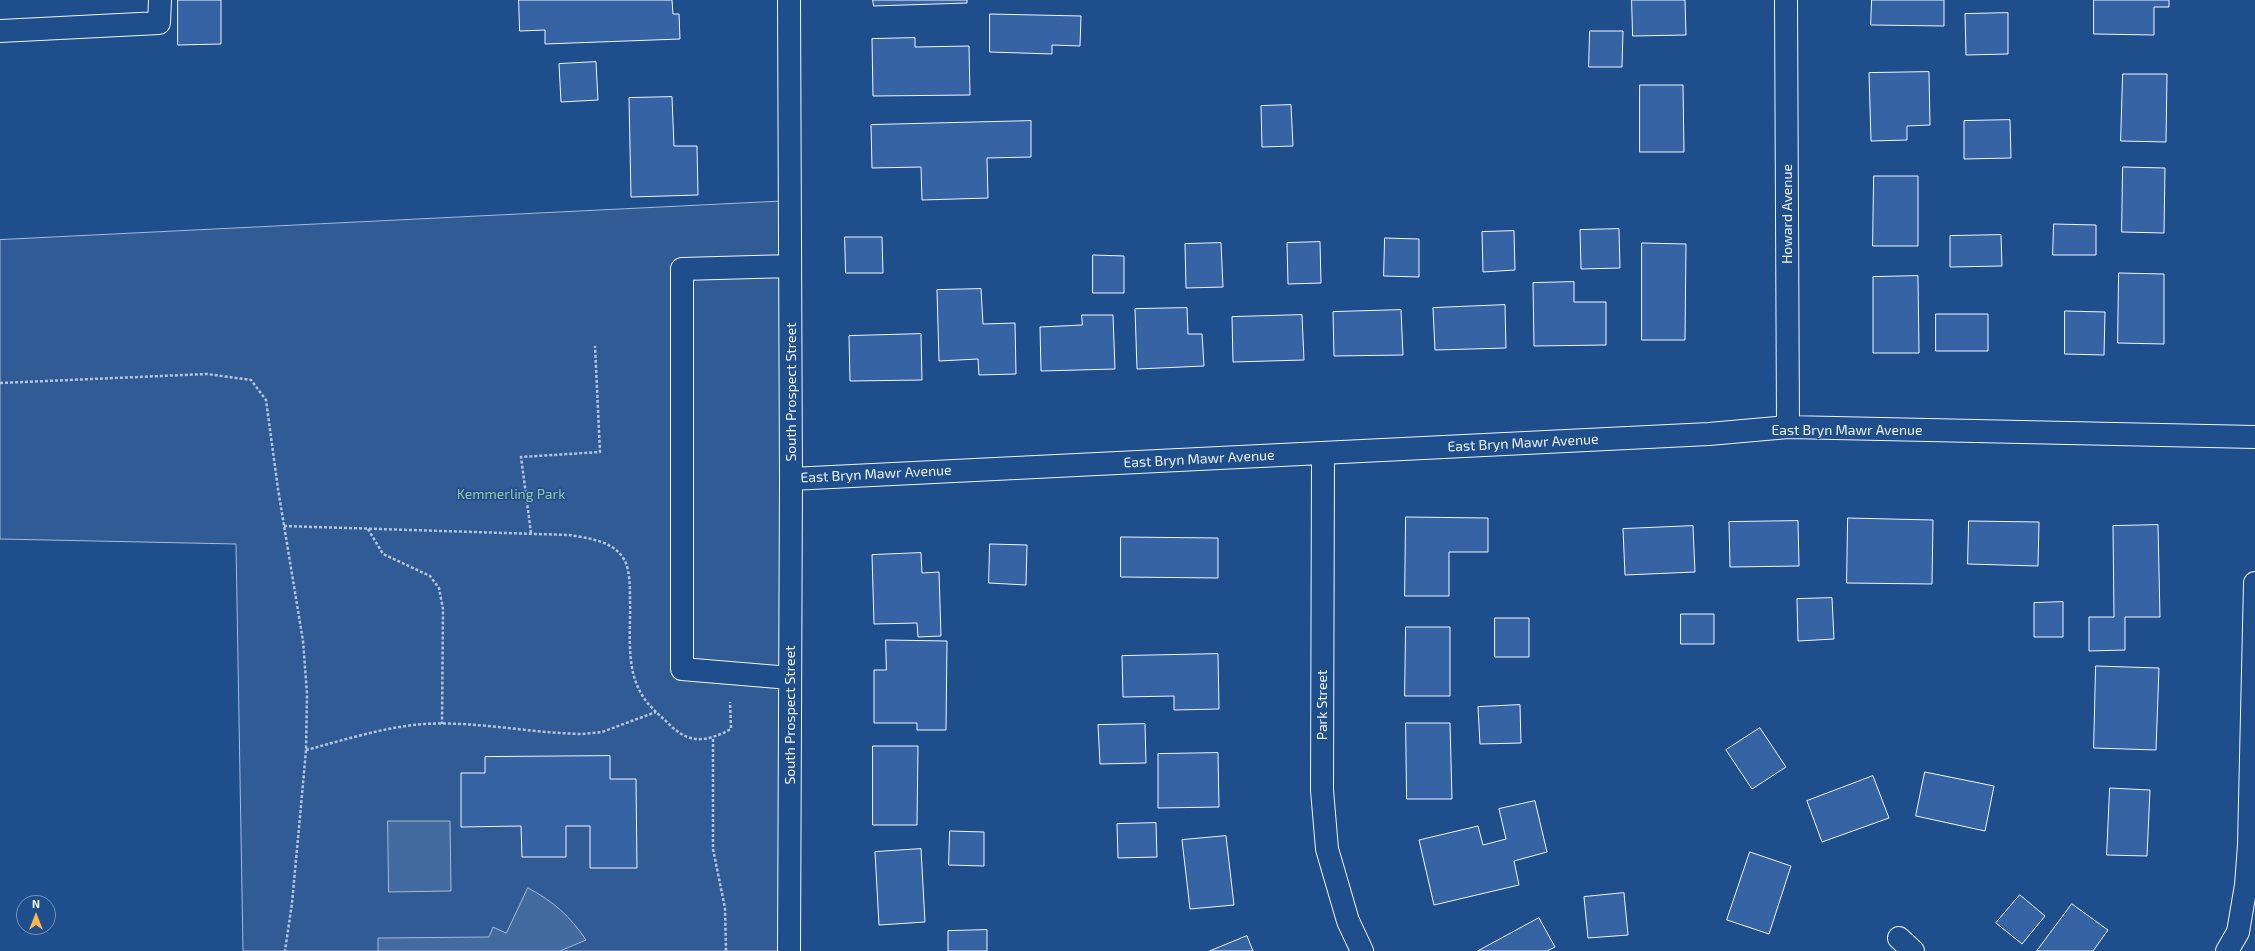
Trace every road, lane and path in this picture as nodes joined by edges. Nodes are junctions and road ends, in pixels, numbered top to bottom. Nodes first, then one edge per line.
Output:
1 (160, 0) edge
2 (789, 0) edge
3 (1786, 0) edge
4 (0, 32) edge
5 (790, 266) junction
6 (596, 346) dead end
7 (0, 383) edge
8 (1788, 428) junction
9 (2255, 437) edge
10 (1323, 453) junction
11 (791, 478) junction
12 (284, 526) junction
13 (368, 528) junction
14 (531, 533) junction
15 (2255, 583) edge
16 (2254, 670) edge
17 (790, 678) junction
18 (656, 712) junction
19 (442, 724) junction
20 (306, 750) junction
21 (284, 951) edge
22 (726, 951) edge
23 (789, 951) edge
24 (1362, 951) edge
25 (2227, 951) edge

1 - 4 street
2 - 5 street, South Prospect Street
3 - 8 street, Howard Avenue
5 - 11 street, South Prospect Street
5 - 17 street
6 - 14 path
7 - 12 path
8 - 9 street, East Bryn Mawr Avenue
8 - 10 street, East Bryn Mawr Avenue
10 - 11 street, East Bryn Mawr Avenue
10 - 24 street, Park Street
11 - 17 street, South Prospect Street
12 - 13 path
12 - 20 path
13 - 14 path
13 - 19 path
14 - 18 path
15 - 16 street
16 - 25 street
17 - 23 street, South Prospect Street
18 - 19 path
18 - 22 path
19 - 20 path
20 - 21 path

